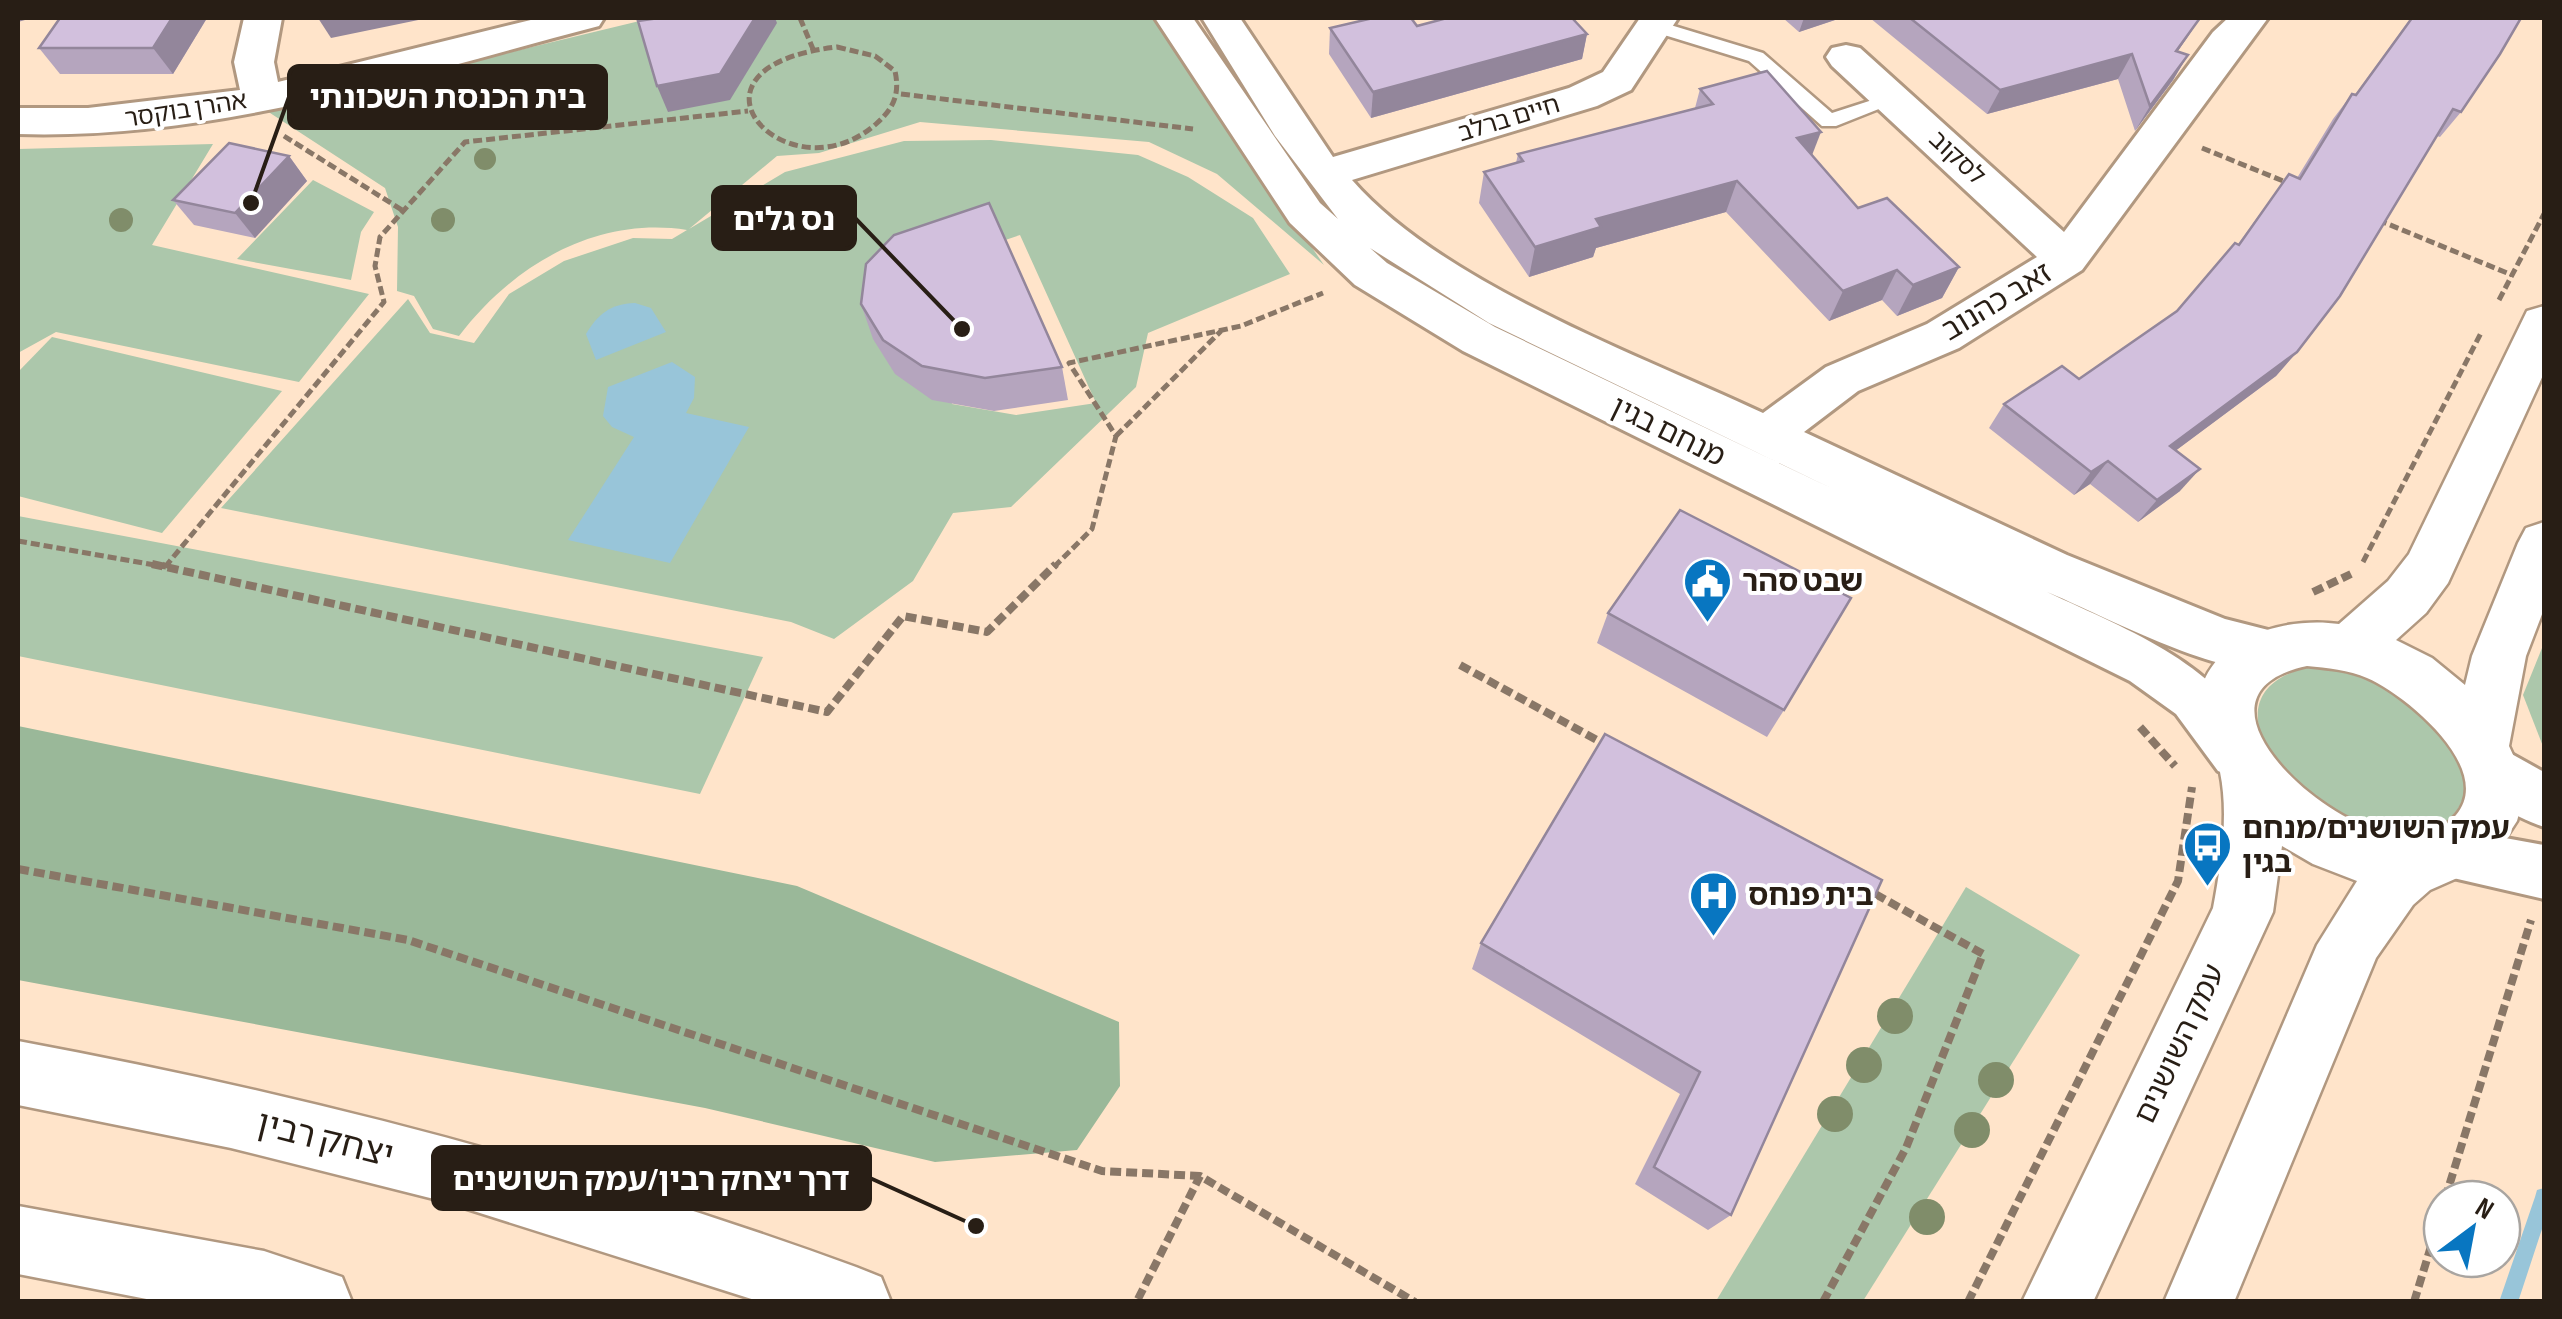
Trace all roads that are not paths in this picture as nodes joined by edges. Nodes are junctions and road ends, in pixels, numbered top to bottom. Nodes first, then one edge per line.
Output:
1 (263, 18) edge
2 (585, 18) edge
3 (1174, 18) edge
4 (1221, 18) edge
5 (1657, 22) edge
6 (2226, 28) edge
7 (1846, 56) dead end
8 (1894, 98) junction
9 (248, 100) junction
10 (18, 121) edge
11 (1326, 173) junction
12 (2067, 260) junction
13 (2544, 323) edge
14 (1768, 434) junction
15 (2544, 543) edge
16 (2350, 648) junction
17 (2270, 651) junction
18 (2486, 756) junction
19 (2243, 764) junction
20 (2544, 802) edge
21 (2436, 860) junction
22 (2539, 893) edge
23 (18, 1073) edge
24 (18, 1240) edge
25 (317, 1302) edge
26 (856, 1302) edge
27 (2058, 1302) edge
28 (2199, 1302) edge

1 - 9 street
2 - 9 street, אהרן בוקסר
3 - 19 street, מנחם בגין
4 - 11 street, מנחם בגין
5 - 8 lane
5 - 11 street, חיים ברלב
6 - 12 street, זאב כהנוב
7 - 8 street, לסקוב
8 - 12 street, לסקוב
9 - 10 street, אהרן בוקסר
11 - 14 street, מנחם בגין
12 - 14 street, זאב כהנוב
13 - 16 street
14 - 17 street, מנחם בגין
15 - 18 street
16 - 17 street
16 - 18 street
17 - 19 street
18 - 20 street
18 - 21 street
19 - 21 street
19 - 27 street, עמק השושנים
21 - 22 street
21 - 28 street
23 - 26 street, יצחק רבין
24 - 25 street

